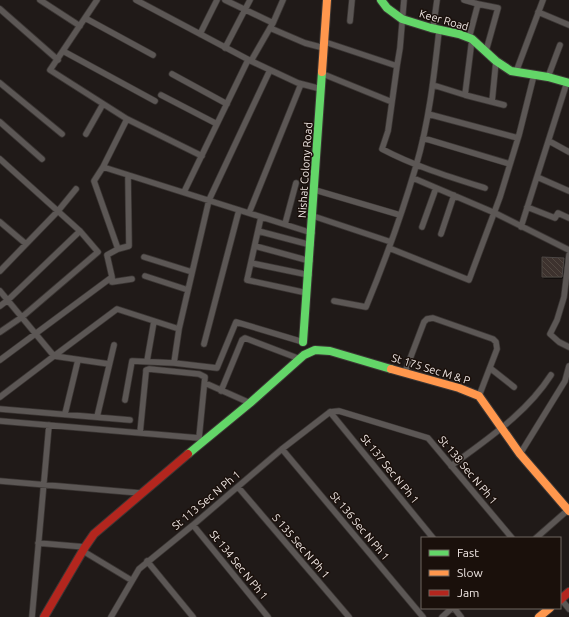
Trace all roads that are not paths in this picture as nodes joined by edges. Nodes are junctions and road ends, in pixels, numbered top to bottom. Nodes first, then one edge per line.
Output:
1 (40, 0) edge
2 (96, 0) edge
3 (136, 0) edge
4 (217, 0) edge
5 (226, 0) edge
6 (250, 0) edge
7 (283, 0) edge
8 (327, 0) edge
9 (352, 0) edge
10 (404, 0) edge
11 (437, 0) edge
12 (464, 0) edge
13 (542, 0) edge
14 (382, 1) edge
15 (478, 4) junction
16 (0, 9) edge
17 (245, 9) junction
18 (538, 12) junction
19 (85, 18) junction
20 (402, 19) junction
21 (350, 22) dead end
22 (569, 25) edge
23 (80, 26) junction
24 (271, 26) junction
25 (436, 30) junction
26 (200, 34) junction
27 (470, 38) junction
28 (324, 45) junction
29 (560, 45) dead end
30 (225, 48) junction
31 (63, 51) junction
32 (486, 51) junction
33 (153, 55) dead end
34 (58, 60) junction
35 (250, 61) junction
36 (496, 61) junction
37 (397, 66) junction
38 (270, 70) junction
39 (516, 72) junction
40 (172, 74) dead end
41 (322, 74) junction
42 (534, 74) junction
43 (548, 76) junction
44 (0, 83) edge
45 (568, 83) edge
46 (301, 84) junction
47 (433, 85) junction
48 (322, 89) junction
49 (161, 95) dead end
50 (465, 95) junction
51 (155, 100) dead end
52 (392, 102) junction
53 (492, 102) junction
54 (103, 104) junction
55 (227, 104) junction
56 (504, 105) dead end
57 (428, 114) junction
58 (127, 119) junction
59 (0, 122) edge
60 (217, 124) junction
61 (62, 134) dead end
62 (86, 134) dead end
63 (423, 138) junction
64 (518, 138) junction
65 (549, 141) junction
66 (569, 152) edge
67 (202, 156) junction
68 (0, 159) edge
69 (42, 159) dead end
70 (510, 164) junction
71 (417, 165) junction
72 (104, 167) junction
73 (128, 175) junction
74 (537, 177) junction
75 (413, 178) junction
76 (296, 183) dead end
77 (436, 188) junction
78 (485, 188) dead end
79 (76, 189) dead end
80 (314, 190) junction
81 (569, 191) edge
82 (184, 192) junction
83 (454, 195) junction
84 (209, 200) junction
85 (527, 207) junction
86 (58, 210) junction
87 (239, 210) junction
88 (250, 213) junction
89 (494, 213) junction
90 (400, 215) junction
91 (313, 216) junction
92 (261, 217) junction
93 (569, 218) edge
94 (0, 222) edge
95 (285, 224) junction
96 (422, 226) dead end
97 (521, 226) junction
98 (80, 230) junction
99 (258, 231) junction
100 (312, 232) junction
101 (441, 234) dead end
102 (391, 242) junction
103 (26, 244) junction
104 (255, 246) junction
105 (311, 246) junction
106 (389, 248) junction
107 (118, 249) junction
108 (569, 250) edge
109 (569, 255) edge
110 (144, 257) dead end
111 (310, 261) junction
112 (251, 263) junction
113 (0, 270) edge
114 (192, 272) junction
115 (309, 275) junction
116 (145, 276) dead end
117 (112, 277) junction
118 (132, 279) dead end
119 (188, 290) junction
120 (0, 291) edge
121 (307, 293) junction
122 (8, 300) junction
123 (334, 301) dead end
124 (0, 306) edge
125 (22, 317) junction
126 (154, 320) junction
127 (179, 329) junction
128 (0, 332) edge
129 (36, 334) junction
130 (303, 342) joint
131 (114, 344) dead end
132 (204, 344) dead end
133 (569, 347) edge
134 (54, 356) junction
135 (302, 357) junction
136 (0, 360) edge
137 (78, 360) junction
138 (148, 361) junction
139 (174, 362) junction
140 (109, 364) junction
141 (569, 366) edge
142 (490, 368) junction
143 (405, 372) junction
144 (551, 375) dead end
145 (205, 383) junction
146 (514, 387) dead end
147 (221, 391) junction
148 (479, 396) junction
149 (0, 397) edge
150 (125, 400) dead end
151 (250, 403) junction
152 (0, 409) edge
153 (330, 412) junction
154 (65, 414) junction
155 (97, 417) junction
156 (130, 420) dead end
157 (0, 421) edge
158 (49, 425) junction
159 (501, 428) junction
160 (140, 433) junction
161 (202, 439) junction
162 (282, 449) junction
163 (520, 454) junction
164 (450, 466) junction
165 (0, 481) edge
166 (43, 484) junction
167 (238, 487) junction
168 (140, 493) junction
169 (569, 510) edge
170 (194, 525) junction
171 (432, 537) edge
172 (511, 537) edge
173 (537, 537) edge
174 (38, 543) junction
175 (84, 549) junction
176 (147, 561) junction
177 (131, 580) junction
178 (569, 592) edge
179 (561, 598) edge
180 (561, 600) edge
181 (452, 609) edge
182 (454, 609) edge
183 (549, 609) edge
184 (569, 609) edge
185 (112, 616) edge
186 (32, 617) edge
187 (44, 617) edge
188 (193, 617) edge
189 (268, 617) edge
190 (349, 617) edge
191 (423, 617) edge
192 (442, 617) edge
193 (461, 617) edge
194 (539, 617) edge

1 - 23 street
2 - 19 street
3 - 26 street
4 - 26 street
5 - 17 street
6 - 17 street
7 - 24 street
8 - 28 street, Nishat Colony Road
9 - 21 street
10 - 20 street
11 - 25 street
12 - 15 street
13 - 18 street
14 - 20 street, Keer Road
15 - 27 street
15 - 32 street
16 - 34 street
17 - 24 street
17 - 30 street
18 - 22 street
18 - 39 street
19 - 23 street
19 - 33 street
20 - 25 street, Keer Road
20 - 37 street
23 - 31 street
24 - 28 street
24 - 35 street
25 - 27 street, Keer Road
25 - 47 street
26 - 30 street
27 - 32 street, Keer Road
27 - 50 street
28 - 37 street
28 - 41 street, Nishat Colony Road
29 - 43 street
30 - 35 street
31 - 34 street
31 - 51 street
32 - 36 street, Keer Road
34 - 54 street
35 - 38 street
35 - 55 street
36 - 39 street, Keer Road
36 - 53 street
37 - 52 street
38 - 46 street
38 - 84 street
39 - 42 street, Keer Road
40 - 55 street
41 - 48 street, Nishat Colony Road
41 - 52 street
42 - 43 street, Keer Road
42 - 64 street
43 - 45 street, Keer Road
44 - 61 street
45 - 65 street
46 - 48 street
46 - 88 street
47 - 50 street
47 - 57 street
48 - 80 street, Nishat Colony Road
49 - 60 street
50 - 53 street
52 - 71 street
53 - 56 street
54 - 58 street
54 - 62 street
55 - 60 street
57 - 63 street
57 - 64 street
58 - 67 street
58 - 72 street
59 - 69 street
60 - 67 street
63 - 70 street
63 - 71 street
64 - 70 street
65 - 66 street
65 - 74 street
67 - 82 street
68 - 86 street
70 - 89 street
71 - 75 street
71 - 78 street
72 - 73 street
72 - 107 street
73 - 82 street
73 - 107 street
74 - 81 street
74 - 85 street
75 - 77 street
75 - 90 street
76 - 95 street
77 - 83 street
77 - 96 street
79 - 86 street
80 - 90 street
80 - 91 street, Nishat Colony Road
82 - 84 street
83 - 89 street
83 - 101 street
84 - 87 street
84 - 114 street
85 - 93 street
85 - 97 street
86 - 98 street
86 - 103 street
87 - 88 street
87 - 132 street
88 - 92 street
89 - 97 street
89 - 106 street
90 - 102 street
91 - 100 street, Nishat Colony Road
91 - 102 street
92 - 95 street
92 - 99 street
94 - 103 street
95 - 100 street
97 - 108 street
98 - 122 street
98 - 125 street
99 - 104 street
99 - 105 street
100 - 105 street, Nishat Colony Road
102 - 106 street
103 - 113 street
104 - 111 street
104 - 112 street
105 - 111 street, Nishat Colony Road
106 - 123 street
107 - 117 street
109 - 133 street
110 - 114 street
111 - 115 street, Nishat Colony Road
112 - 115 street
112 - 121 street
114 - 119 street
115 - 121 street, Nishat Colony Road
116 - 119 street
117 - 118 street
117 - 129 street
119 - 127 street
120 - 122 street
121 - 130 street, Nishat Colony Road
122 - 124 street
122 - 125 street
125 - 128 street
125 - 129 street
126 - 127 street
126 - 134 street
126 - 138 street
127 - 139 street
129 - 134 street
129 - 136 street
130 - 139 street
131 - 140 street
134 - 137 street
134 - 149 street
135 - 143 street, St 175 Sec M & P
135 - 147 street
135 - 151 street
137 - 140 street
137 - 154 street
138 - 139 street
138 - 150 street
140 - 155 street
141 - 163 street
142 - 143 street
142 - 146 street
142 - 148 street
143 - 148 street, St 175 Sec M & P
144 - 159 street
145 - 147 street
145 - 160 street
145 - 161 street
147 - 151 street
148 - 159 street, St 175 Sec M & P
151 - 161 street
152 - 154 street
153 - 162 street, St 113 Sec N Ph 1
153 - 164 street, St 138 Sec N Ph 1
153 - 171 street, St 137 Sec N Ph 1
154 - 155 street
155 - 156 street
157 - 158 street
158 - 160 street
158 - 166 street
159 - 163 street, St 175 Sec M & P
159 - 164 street
160 - 161 street
161 - 168 street
162 - 167 street, St 113 Sec N Ph 1
162 - 191 street, St 136 Sec N Ph 1
163 - 169 street, St 175 Sec M & P
164 - 172 street, St 138 Sec N Ph 1
165 - 166 street
166 - 168 street
166 - 174 street
167 - 170 street, St 113 Sec N Ph 1
167 - 190 street, S 135 Sec N Ph 1
168 - 175 street
169 - 173 street
170 - 176 street, St 113 Sec N Ph 1
170 - 189 street, St 134 Sec N Ph 1
174 - 175 street
174 - 186 street
175 - 177 street
175 - 187 street
176 - 177 street, St 113 Sec N Ph 1
176 - 188 street
177 - 185 street, St 113 Sec N Ph 1
178 - 179 street
180 - 184 street
181 - 192 street
182 - 193 street
183 - 194 street

